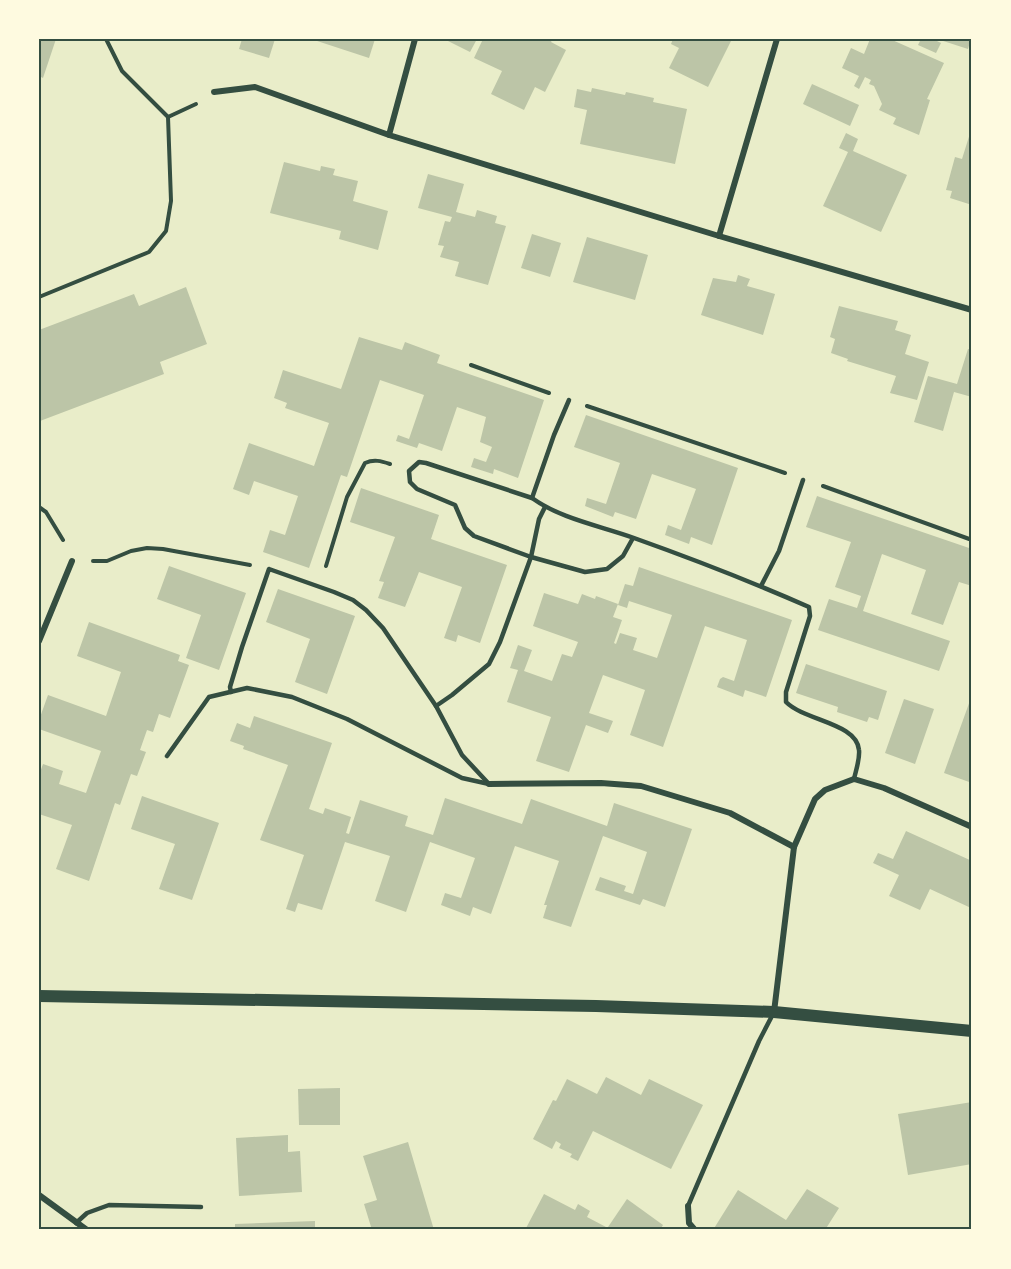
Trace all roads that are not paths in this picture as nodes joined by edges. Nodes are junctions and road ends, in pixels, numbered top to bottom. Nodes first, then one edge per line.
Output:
1 (415, 39) edge
2 (777, 39) edge
3 (214, 92) road end
4 (389, 135) junction
5 (720, 236) junction
6 (972, 310) edge
7 (569, 400) road end
8 (803, 480) road end
9 (532, 498) junction
10 (545, 507) junction
11 (633, 537) junction
12 (531, 557) junction
13 (72, 561) road end
14 (761, 586) junction
15 (39, 641) edge
16 (231, 692) junction
17 (436, 706) junction
18 (167, 756) dead end
19 (854, 779) junction
20 (489, 784) junction
21 (972, 827) edge
22 (794, 847) junction
23 (39, 996) edge
24 (774, 1012) junction
25 (972, 1031) edge
26 (39, 1195) edge
27 (688, 1206) joint
28 (201, 1207) dead end
29 (76, 1223) junction
30 (87, 1230) edge
31 (695, 1230) edge

1 - 4 street
2 - 5 street
3 - 4 street
4 - 5 street
5 - 6 street
7 - 9 lane
8 - 14 lane
9 - 10 lane
9 - 12 lane
10 - 11 lane
10 - 12 lane
11 - 12 lane
11 - 14 lane
12 - 17 lane
13 - 15 street
14 - 19 lane
16 - 17 lane
16 - 18 lane
16 - 20 lane
17 - 20 lane
19 - 21 street
19 - 22 street
20 - 22 street
22 - 24 street
23 - 24 main road
24 - 25 main road
24 - 27 lane
26 - 29 street
27 - 31 street
28 - 29 lane
29 - 30 street

